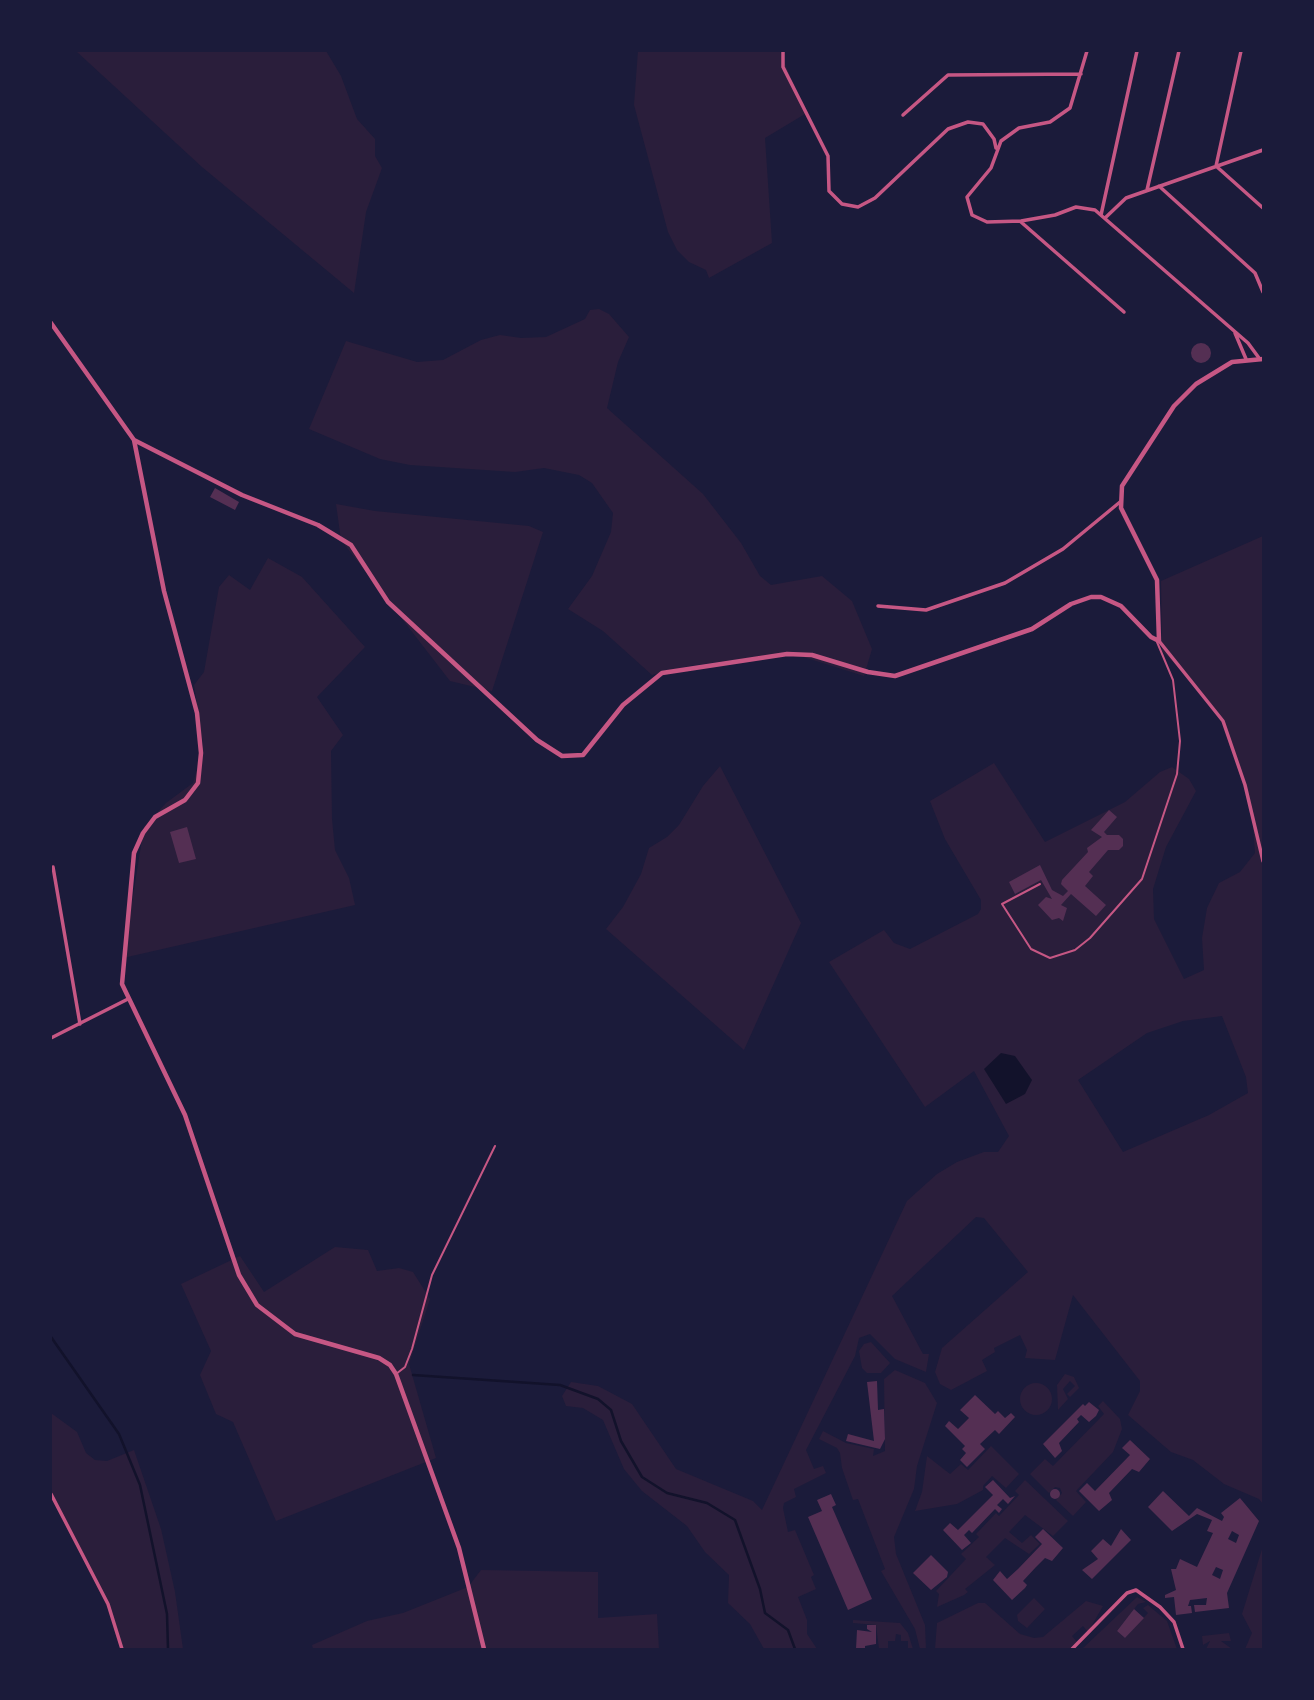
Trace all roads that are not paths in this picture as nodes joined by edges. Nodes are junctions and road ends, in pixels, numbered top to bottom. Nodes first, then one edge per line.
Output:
1 (783, 51) edge
2 (1087, 51) edge
3 (1137, 51) edge
4 (1179, 51) edge
5 (1241, 51) edge
6 (1081, 74) junction
7 (903, 115) dead end
8 (996, 150) junction
9 (1263, 150) edge
10 (1216, 166) junction
11 (1159, 186) junction
12 (1147, 190) junction
13 (1263, 208) edge
14 (1103, 216) junction
15 (1021, 221) junction
16 (1263, 292) edge
17 (1124, 313) dead end
18 (51, 323) edge
19 (1234, 331) junction
20 (1261, 358) edge
21 (1246, 359) junction
22 (134, 440) junction
23 (1120, 502) junction
24 (877, 606) dead end
25 (1158, 641) junction
26 (1263, 861) edge
27 (53, 867) dead end
28 (1040, 884) dead end
29 (128, 999) junction
30 (80, 1024) junction
31 (51, 1038) edge
32 (495, 1146) dead end
33 (396, 1374) junction
34 (51, 1494) edge
35 (122, 1649) edge
36 (484, 1649) edge
37 (1072, 1649) edge
38 (1183, 1649) edge

1 - 8 street
2 - 6 street
3 - 14 street
4 - 12 street
5 - 10 street
6 - 7 street
6 - 8 street
8 - 15 street
9 - 10 street
10 - 11 street
10 - 13 street
11 - 12 street
11 - 16 street
12 - 14 street
14 - 15 street
14 - 19 street
15 - 17 street
18 - 22 street
19 - 20 street
19 - 21 street
20 - 21 street
21 - 23 street
22 - 25 street
22 - 29 street
23 - 24 street
23 - 25 street
25 - 26 street
25 - 28 lane
27 - 30 street
29 - 30 street
29 - 33 street
30 - 31 street
32 - 33 lane
33 - 36 street
34 - 35 street
37 - 38 street

